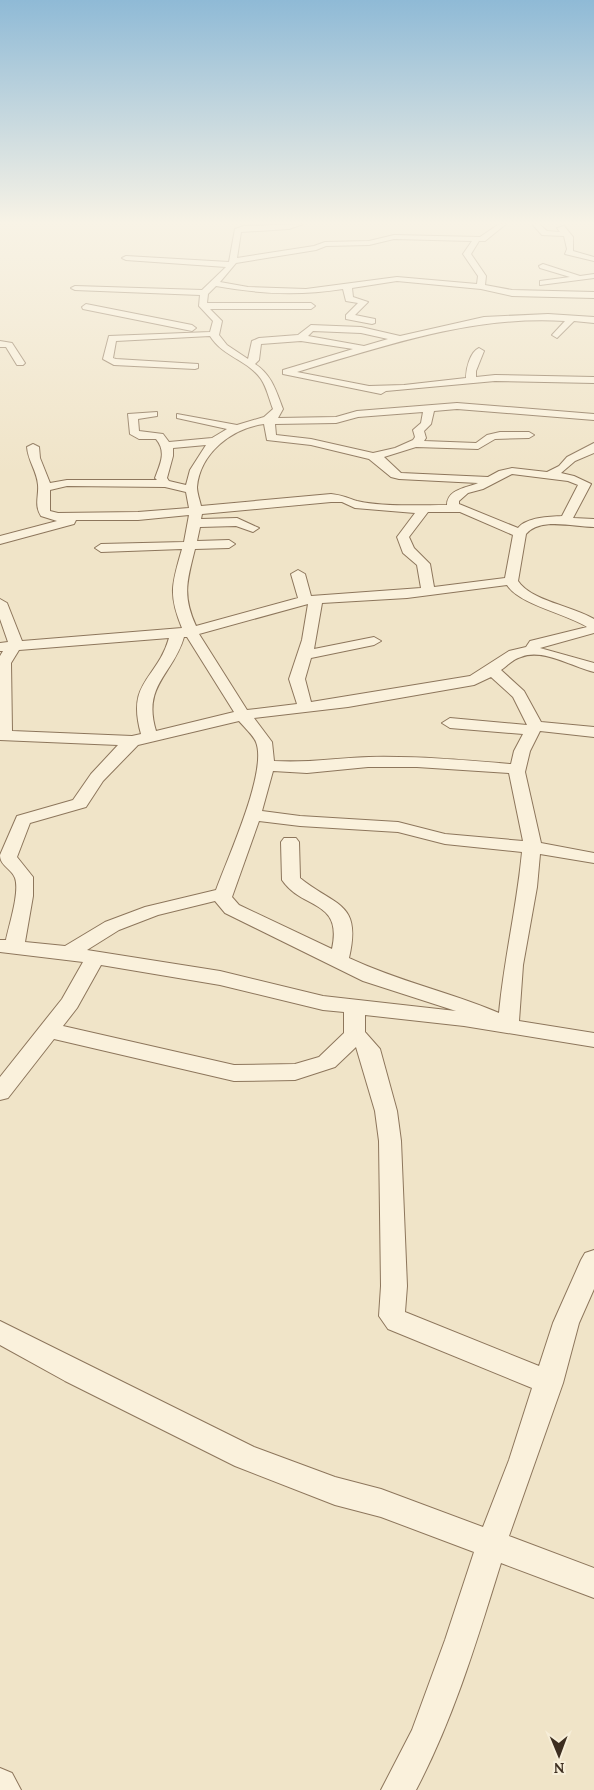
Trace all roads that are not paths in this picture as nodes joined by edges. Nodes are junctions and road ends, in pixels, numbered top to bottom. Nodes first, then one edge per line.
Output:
1 (89, 308) edge
2 (213, 308) edge
3 (359, 308) edge
4 (488, 308) dead end
5 (572, 318) junction
6 (484, 320) junction
7 (594, 320) edge
8 (370, 331) junction
9 (211, 334) junction
10 (557, 335) dead end
11 (302, 338) junction
12 (401, 339) junction
13 (0, 344) edge
14 (366, 350) junction
15 (479, 351) dead end
16 (20, 363) dead end
17 (248, 364) junction
18 (196, 366) dead end
19 (531, 367) dead end
20 (286, 372) junction
21 (261, 373) junction
22 (522, 378) junction
23 (471, 380) junction
24 (594, 380) edge
25 (441, 383) junction
26 (371, 388) junction
27 (524, 389) dead end
28 (430, 406) junction
29 (153, 414) dead end
30 (181, 416) dead end
31 (577, 417) junction
32 (594, 417) edge
33 (264, 421) junction
34 (535, 427) junction
35 (237, 428) junction
36 (216, 440) junction
37 (592, 442) edge
38 (413, 444) junction
39 (167, 445) junction
40 (33, 447) dead end
41 (373, 456) junction
42 (550, 475) junction
43 (492, 481) junction
44 (165, 484) junction
45 (45, 488) junction
46 (192, 490) junction
47 (453, 508) junction
48 (424, 509) junction
49 (195, 517) junction
50 (83, 518) junction
51 (566, 519) junction
52 (594, 523) edge
53 (253, 528) dead end
54 (520, 533) junction
55 (0, 540) edge
56 (229, 544) dead end
57 (189, 545) junction
58 (101, 548) dead end
59 (298, 574) dead end
60 (511, 581) junction
61 (428, 590) junction
62 (311, 600) junction
63 (0, 603) edge
64 (594, 625) edge
65 (594, 629) edge
66 (185, 633) junction
67 (374, 641) dead end
68 (8, 647) edge
69 (531, 650) junction
70 (305, 655) junction
71 (594, 668) edge
72 (492, 671) junction
73 (305, 706) junction
74 (243, 715) junction
75 (450, 723) dead end
76 (533, 728) junction
77 (594, 732) edge
78 (2, 735) edge
79 (150, 737) junction
80 (132, 741) junction
81 (266, 766) junction
82 (518, 769) junction
83 (253, 815) junction
84 (290, 842) dead end
85 (531, 847) junction
86 (4, 854) edge
87 (594, 858) edge
88 (222, 894) junction
89 (7, 946) edge
90 (68, 953) junction
91 (95, 958) junction
92 (339, 960) junction
93 (354, 1008) junction
94 (508, 1026) junction
95 (48, 1030) junction
96 (355, 1036) junction
97 (594, 1040) edge
98 (0, 1092) edge
99 (594, 1260) edge
100 (0, 1332) edge
101 (548, 1383) junction
102 (491, 1545) junction
103 (594, 1583) edge
104 (0, 1786) edge
105 (4, 1790) edge
106 (398, 1790) edge

1 - 9 street
2 - 9 street
3 - 8 street
4 - 6 street
5 - 6 street
5 - 7 street
5 - 10 street
6 - 12 street
8 - 11 street
8 - 12 street
9 - 17 street
9 - 18 street
11 - 14 street
11 - 17 street
12 - 14 street
13 - 16 street
14 - 20 street
15 - 23 street
17 - 21 street
19 - 22 street
20 - 21 street
20 - 26 street
21 - 33 street
22 - 23 street
22 - 24 street
22 - 27 street
23 - 25 street
25 - 26 street
25 - 28 street
26 - 28 street
28 - 33 street
28 - 34 street
28 - 38 street
29 - 39 street
30 - 35 street
31 - 32 street
31 - 34 street
31 - 37 street
33 - 35 street
33 - 41 street
34 - 38 street
35 - 36 street
36 - 39 street
36 - 46 street
37 - 42 street
38 - 41 street
39 - 44 street
40 - 45 street
41 - 43 street
42 - 43 street
42 - 51 street
43 - 47 street
44 - 45 street
44 - 46 street
45 - 50 street
46 - 49 street
47 - 48 street
47 - 54 street
48 - 49 street
48 - 61 street
49 - 50 street
49 - 53 street
49 - 57 street
50 - 55 street
51 - 52 street
51 - 54 street
54 - 60 street
56 - 57 street
57 - 58 street
57 - 66 street
59 - 62 street
60 - 61 street
60 - 64 street
61 - 62 street
62 - 66 street
62 - 70 street
63 - 68 street
65 - 69 street
66 - 68 street
66 - 74 street
66 - 79 street
67 - 70 street
68 - 78 street
69 - 71 street
69 - 72 street
70 - 73 street
72 - 73 street
72 - 76 street
73 - 74 street
74 - 79 street
74 - 81 street
75 - 76 street
76 - 77 street
76 - 82 street
78 - 80 street
79 - 80 street
80 - 86 street
81 - 82 street
81 - 83 street
82 - 85 street
83 - 85 street
83 - 88 street
84 - 92 street
85 - 87 street
85 - 94 street
86 - 89 street
88 - 90 street
88 - 92 street
89 - 90 street
90 - 91 street
91 - 93 street
91 - 95 street
92 - 94 street
93 - 94 street
93 - 96 street
94 - 97 street
95 - 96 street
95 - 98 street
96 - 101 street
99 - 101 street
100 - 102 street
101 - 102 street
102 - 103 street
102 - 106 street
104 - 105 street

